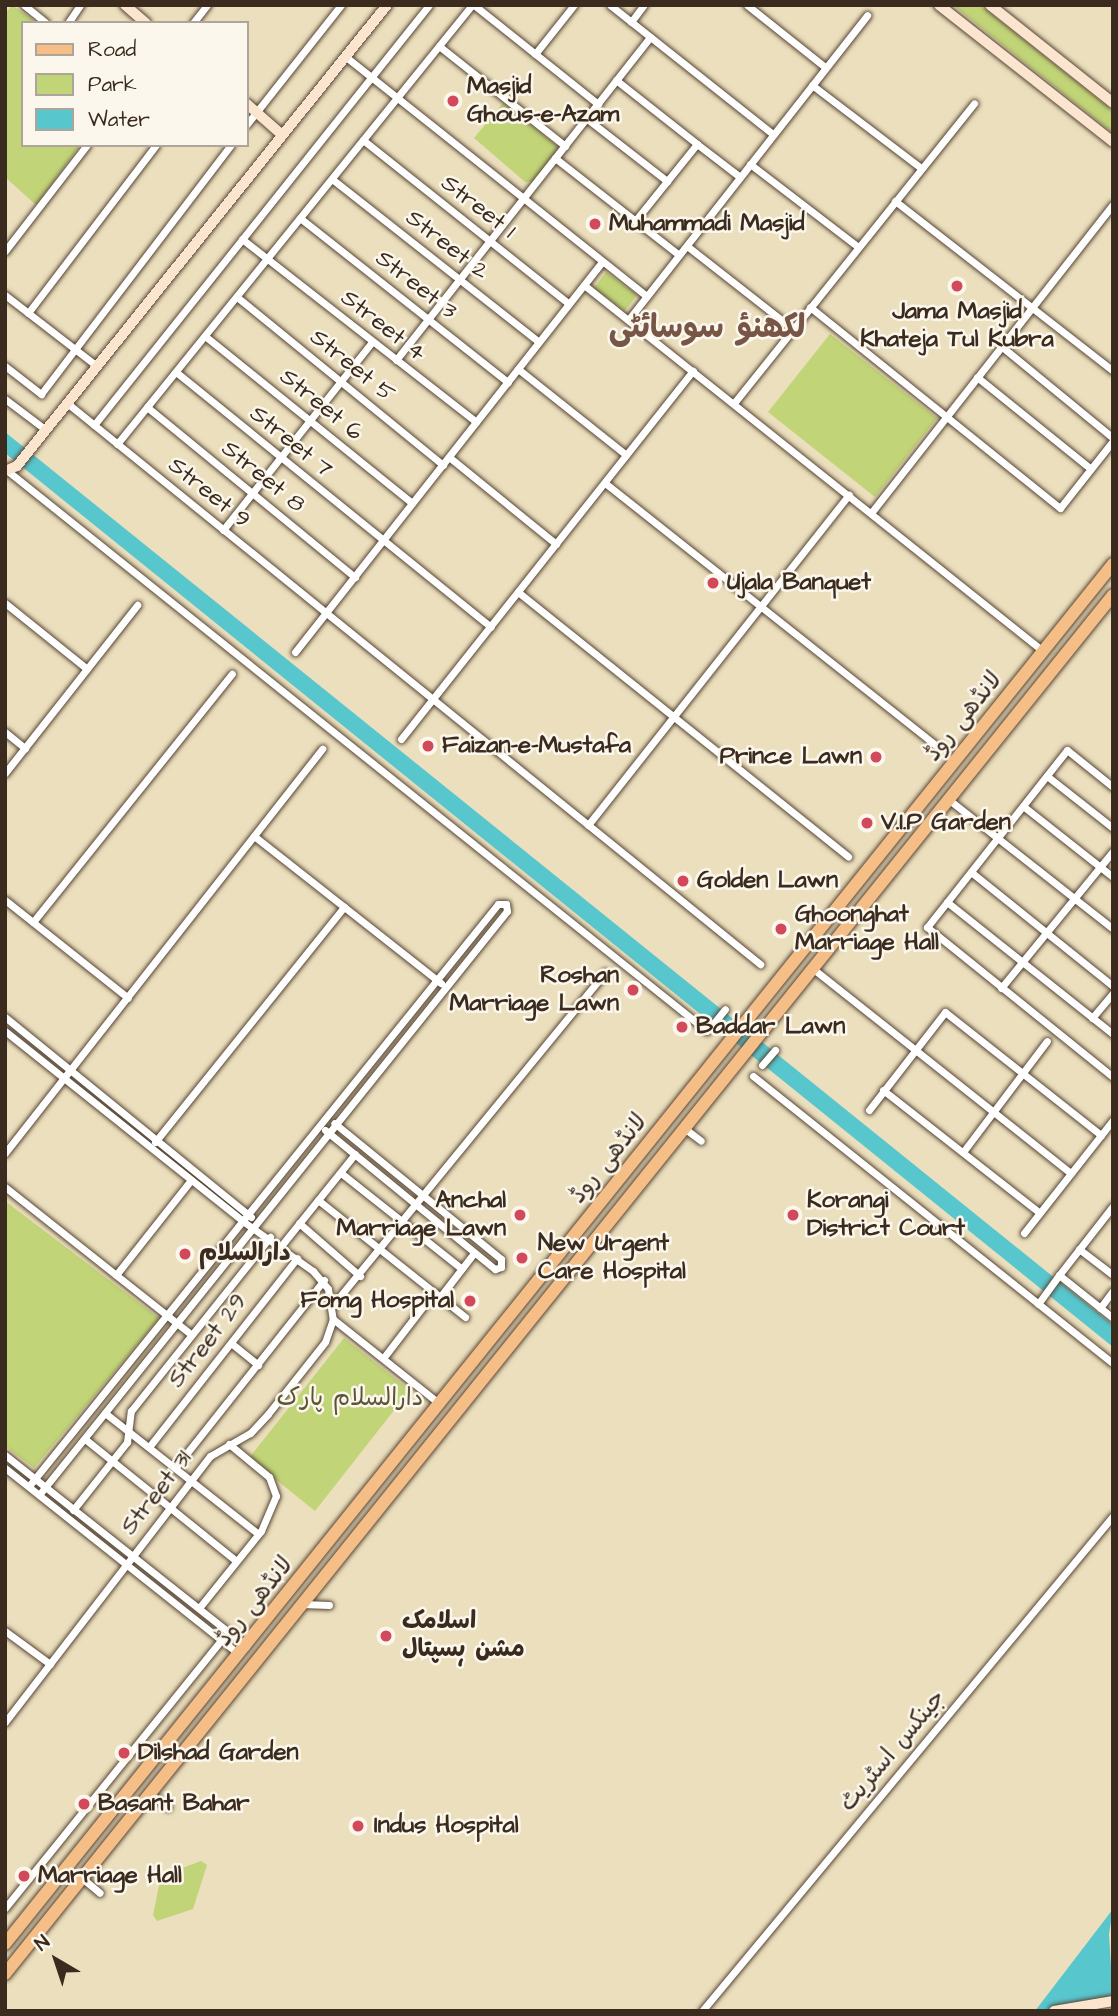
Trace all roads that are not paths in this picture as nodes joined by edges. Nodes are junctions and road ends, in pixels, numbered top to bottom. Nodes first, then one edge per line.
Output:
1 (24, 5) edge
2 (80, 5) edge
3 (125, 5) edge
4 (207, 5) edge
5 (341, 5) edge
6 (387, 5) edge
7 (429, 5) edge
8 (473, 5) edge
9 (574, 5) edge
10 (610, 5) edge
11 (644, 5) edge
12 (747, 5) edge
13 (939, 5) edge
14 (990, 5) edge
15 (867, 15) dead end
16 (44, 21) edge
17 (69, 21) edge
18 (144, 21) edge
19 (194, 21) edge
20 (631, 22) junction
21 (650, 37) junction
22 (439, 46) junction
23 (535, 54) junction
24 (345, 57) junction
25 (825, 67) junction
26 (371, 77) junction
27 (616, 80) junction
28 (812, 85) junction
29 (397, 98) junction
30 (974, 103) dead end
31 (1113, 103) edge
32 (598, 104) junction
33 (251, 108) edge
34 (586, 118) junction
35 (281, 134) junction
36 (773, 134) junction
37 (363, 140) junction
38 (1113, 142) edge
39 (697, 144) junction
40 (565, 146) junction
41 (85, 147) edge
42 (154, 147) edge
43 (230, 147) edge
44 (555, 158) junction
45 (750, 164) junction
46 (921, 168) junction
47 (740, 177) junction
48 (332, 179) junction
49 (667, 181) junction
50 (523, 199) junction
51 (895, 201) junction
52 (1113, 204) edge
53 (300, 218) junction
54 (635, 221) junction
55 (242, 239) junction
56 (489, 241) junction
57 (687, 246) junction
58 (858, 247) junction
59 (5, 251) edge
60 (679, 255) junction
61 (267, 259) junction
62 (602, 262) junction
63 (459, 279) junction
64 (584, 285) junction
65 (5, 295) edge
66 (647, 296) junction
67 (237, 297) junction
68 (569, 304) junction
69 (810, 307) junction
70 (1031, 308) junction
71 (28, 313) junction
72 (428, 319) junction
73 (629, 319) junction
74 (793, 329) junction
75 (205, 336) junction
76 (373, 342) junction
77 (539, 342) junction
78 (1001, 346) junction
79 (77, 351) junction
80 (396, 360) junction
81 (5, 366) edge
82 (97, 366) junction
83 (518, 369) junction
84 (693, 371) junction
85 (1113, 371) edge
86 (176, 372) junction
87 (977, 377) junction
88 (341, 382) junction
89 (508, 382) junction
90 (5, 399) edge
91 (67, 403) junction
92 (734, 403) junction
93 (147, 407) junction
94 (946, 416) junction
95 (310, 421) junction
96 (476, 422) junction
97 (94, 425) junction
98 (46, 430) junction
99 (1113, 440) edge
100 (117, 444) junction
101 (626, 455) junction
102 (449, 457) junction
103 (281, 458) junction
104 (443, 465) junction
105 (1091, 469) junction
106 (10, 470) edge
107 (604, 483) junction
108 (252, 493) junction
109 (849, 495) junction
110 (412, 503) junction
111 (871, 513) junction
112 (223, 530) junction
113 (383, 541) junction
114 (556, 544) junction
115 (1113, 564) edge
116 (355, 577) junction
117 (518, 592) junction
118 (1113, 595) edge
119 (5, 604) edge
120 (763, 604) junction
121 (137, 605) dead end
122 (326, 613) junction
123 (491, 627) junction
124 (1043, 651) junction
125 (295, 652) dead end
126 (87, 669) junction
127 (232, 674) dead end
128 (433, 699) junction
129 (674, 717) junction
130 (5, 732) edge
131 (401, 739) dead end
132 (936, 745) dead end
133 (25, 748) junction
134 (322, 749) dead end
135 (5, 774) edge
136 (1047, 776) junction
137 (1113, 787) edge
138 (948, 799) junction
139 (1023, 806) junction
140 (588, 825) junction
141 (1113, 828) edge
142 (254, 836) junction
143 (997, 838) junction
144 (1113, 851) edge
145 (848, 856) dead end
146 (1100, 867) junction
147 (971, 872) junction
148 (1113, 877) edge
149 (1074, 899) junction
150 (5, 900) edge
151 (947, 902) junction
152 (344, 906) junction
153 (33, 922) junction
154 (1113, 929) edge
155 (1046, 933) junction
156 (1023, 961) junction
157 (760, 964) dead end
158 (812, 968) junction
159 (605, 973) dead end
160 (437, 980) junction
161 (1113, 986) edge
162 (446, 987) junction
163 (1001, 988) junction
164 (1113, 993) edge
165 (128, 998) junction
166 (725, 1009) dead end
167 (5, 1017) edge
168 (1092, 1018) junction
169 (5, 1031) edge
170 (1113, 1034) edge
171 (1047, 1041) dead end
172 (915, 1049) junction
173 (775, 1050) dead end
174 (762, 1065) dead end
175 (70, 1071) junction
176 (1023, 1072) junction
177 (753, 1076) dead end
178 (1113, 1077) edge
179 (64, 1079) junction
180 (883, 1090) junction
181 (869, 1110) dead end
182 (994, 1112) junction
183 (328, 1119) junction
184 (1113, 1120) edge
185 (336, 1125) junction
186 (321, 1126) junction
187 (684, 1128) junction
188 (329, 1133) junction
189 (1101, 1135) junction
190 (156, 1140) junction
191 (701, 1141) dead end
192 (150, 1148) junction
193 (963, 1152) junction
194 (5, 1153) edge
195 (355, 1154) junction
196 (341, 1173) junction
197 (1071, 1174) junction
198 (191, 1180) junction
199 (5, 1187) edge
200 (424, 1197) junction
201 (318, 1200) junction
202 (417, 1206) junction
203 (1113, 1206) edge
204 (1040, 1213) junction
205 (246, 1219) junction
206 (299, 1223) junction
207 (403, 1223) junction
208 (256, 1226) junction
209 (1024, 1233) dead end
210 (270, 1237) junction
211 (281, 1246) junction
212 (1079, 1250) junction
213 (381, 1251) junction
214 (474, 1253) junction
215 (297, 1258) junction
216 (462, 1269) junction
217 (116, 1275) junction
218 (1113, 1275) edge
219 (360, 1276) junction
220 (1058, 1277) junction
221 (324, 1280) junction
222 (1113, 1290) edge
223 (437, 1295) junction
224 (1038, 1304) junction
225 (332, 1306) junction
226 (1100, 1308) junction
227 (168, 1316) junction
228 (466, 1317) dead end
229 (1113, 1318) edge
230 (333, 1319) junction
231 (178, 1323) junction
232 (192, 1335) junction
233 (232, 1343) junction
234 (384, 1357) junction
235 (1113, 1363) edge
236 (258, 1365) junction
237 (440, 1404) junction
238 (106, 1413) junction
239 (131, 1434) junction
240 (85, 1439) junction
241 (229, 1444) junction
242 (149, 1447) junction
243 (5, 1455) edge
244 (112, 1461) junction
245 (5, 1468) edge
246 (175, 1468) junction
247 (35, 1479) junction
248 (191, 1481) junction
249 (29, 1486) junction
250 (46, 1487) junction
251 (40, 1495) junction
252 (171, 1507) junction
253 (74, 1510) junction
254 (1113, 1516) edge
255 (258, 1534) junction
256 (132, 1556) junction
257 (236, 1561) junction
258 (126, 1564) junction
259 (302, 1604) junction
260 (329, 1605) dead end
261 (199, 1608) junction
262 (5, 1631) edge
263 (220, 1640) junction
264 (242, 1650) junction
265 (50, 1664) junction
266 (5, 1722) edge
267 (150, 1794) junction
268 (168, 1807) dead end
269 (82, 1878) junction
270 (100, 1893) dead end
271 (5, 1908) edge
272 (5, 1944) edge
273 (5, 1974) edge
274 (1113, 2001) edge
275 (702, 2011) edge
276 (1054, 2011) edge

1 - 16 street
2 - 17 street
3 - 18 street
4 - 19 street
5 - 33 street
6 - 24 street
7 - 26 street
8 - 22 street
8 - 23 street
9 - 23 street
10 - 20 street
11 - 20 street
12 - 25 street
13 - 38 street
14 - 31 street
15 - 25 street
20 - 21 street
21 - 27 street
21 - 36 street
22 - 29 street
22 - 40 street
23 - 32 street
24 - 26 street
24 - 35 street
25 - 28 street
26 - 29 street
26 - 55 street
27 - 32 street
27 - 39 street
28 - 36 street
28 - 46 street
29 - 37 street
29 - 50 street
30 - 46 street
32 - 34 street
33 - 35 street
34 - 40 street
34 - 49 street
35 - 82 street
36 - 45 street
37 - 48 street
37 - 56 street, Street 1
39 - 47 street
39 - 49 street
40 - 44 street
41 - 59 street
42 - 71 street
43 - 79 street
44 - 50 street
44 - 54 street
45 - 47 street
45 - 58 street
46 - 51 street
47 - 57 street
48 - 53 street
48 - 63 street, Street 2
49 - 54 street
50 - 56 street
50 - 62 street
51 - 58 street
51 - 70 street
52 - 70 street
53 - 61 street
53 - 72 street, Street 3
54 - 60 street
55 - 61 street, Street 4
55 - 97 street
56 - 63 street
56 - 68 street, Street 1
57 - 60 street
57 - 74 street
58 - 69 street
60 - 66 street
61 - 67 street
61 - 76 street, Street 4
62 - 64 street
62 - 66 street
63 - 72 street
63 - 77 street, Street 2
64 - 68 street
64 - 73 street
65 - 71 street
66 - 73 street
67 - 75 street
67 - 88 street, Street 5
68 - 77 street
69 - 74 street
69 - 94 street
70 - 78 street
70 - 85 street
71 - 79 street
72 - 80 street
72 - 89 street, Street 3
73 - 84 street
74 - 92 street
75 - 86 street
75 - 95 street, Street 6
76 - 80 street, Street 4
76 - 88 street
77 - 83 street
78 - 87 street
78 - 99 street
79 - 81 street
79 - 82 street
80 - 96 street, Street 4
82 - 91 street
83 - 89 street
83 - 101 street
84 - 92 street
84 - 101 street
86 - 93 street
86 - 103 street, Street 7
87 - 94 street
87 - 105 street
88 - 95 street
88 - 104 street, Street 5
89 - 96 street
90 - 98 street
91 - 97 street, Street 9
91 - 98 street
92 - 109 street
93 - 100 street
93 - 108 street, Street 8
94 - 105 street
94 - 111 street
95 - 103 street
95 - 110 street, Street 6
96 - 102 street
97 - 100 street, Street 9
98 - 106 street
99 - 105 street
100 - 112 street, Street 9
101 - 107 street
102 - 104 street
102 - 114 street
103 - 108 street
103 - 113 street, Street 7
104 - 110 street
106 - 166 street
107 - 114 street
107 - 120 street
108 - 112 street
108 - 116 street, Street 8
109 - 111 street
109 - 120 street
110 - 113 street
111 - 124 street
112 - 122 street, Street 9
113 - 116 street
113 - 123 street, Street 7
114 - 117 street
115 - 124 main road, لانڈھی روڈ
116 - 122 street
117 - 123 street
117 - 129 street
118 - 138 main road, لانڈھی روڈ
119 - 126 street
120 - 129 street
120 - 132 street
121 - 126 street
122 - 125 street
122 - 128 street, Street 9
123 - 128 street
124 - 237 main road, لانڈھی روڈ
126 - 133 street
127 - 153 street
128 - 131 street
128 - 140 street, Street 9
129 - 140 street
129 - 145 street
130 - 133 street
133 - 135 street
134 - 142 street
136 - 137 street
136 - 139 street
136 - 141 street
138 - 143 street
138 - 158 main road, لانڈھی روڈ
139 - 143 street
139 - 146 street
140 - 157 street, Street 9
142 - 152 street
142 - 165 street
143 - 147 street
143 - 149 street
144 - 146 street
146 - 148 street
146 - 149 street
147 - 151 street
147 - 155 street
149 - 154 street
149 - 155 street
150 - 153 street
151 - 156 street
151 - 163 street
152 - 160 street
152 - 190 street
153 - 165 street
155 - 156 street
155 - 161 street
156 - 163 street
156 - 168 street
158 - 172 street
158 - 187 main road, لانڈھی روڈ
159 - 200 street
160 - 162 street
160 - 162 street
160 - 183 street
162 - 185 street
163 - 178 street
164 - 168 street
165 - 175 street
167 - 175 street
168 - 170 street
169 - 179 street
171 - 176 street
172 - 176 street
172 - 180 street
172 - 182 street
173 - 174 street
175 - 179 street
175 - 190 street
176 - 182 street
176 - 189 street
177 - 224 street
179 - 192 street
179 - 194 street
180 - 181 street
180 - 193 street
182 - 193 street
182 - 197 street
183 - 185 street
183 - 186 street
184 - 189 street
185 - 188 street
185 - 200 street
186 - 188 street
186 - 205 street
187 - 191 street
187 - 259 main road, لانڈھی روڈ
188 - 195 street
188 - 208 street
189 - 197 street
190 - 192 street
190 - 205 street
192 - 198 street
193 - 204 street
195 - 196 street
195 - 202 street
196 - 201 street
196 - 207 street
197 - 204 street
198 - 205 street
198 - 217 street
199 - 217 street
200 - 202 street
200 - 214 street
201 - 206 street
201 - 213 street
202 - 207 street
202 - 214 street
203 - 212 street
204 - 209 street
205 - 208 street
205 - 227 street
206 - 211 street
206 - 219 street
207 - 213 street
207 - 216 street
208 - 210 street
208 - 231 street
210 - 211 street
210 - 232 street
211 - 215 street
212 - 218 street
212 - 220 street
213 - 219 street
213 - 223 street
214 - 216 street
215 - 221 street
215 - 233 street, Street 29
216 - 223 street
217 - 227 street
219 - 225 street
220 - 224 street
220 - 226 street
221 - 225 street, Street 31
221 - 236 street
222 - 226 street
223 - 228 street
223 - 234 street
224 - 235 street
225 - 230 street, Street 31
226 - 229 street
227 - 231 street
227 - 247 street
230 - 234 street
230 - 241 street, Street 31
231 - 232 street
231 - 238 street
232 - 239 street
233 - 236 street
233 - 242 street, Street 29
234 - 237 street
236 - 246 street
237 - 264 main road, لانڈھی روڈ
238 - 239 street
238 - 240 street
239 - 242 street
239 - 244 street
240 - 244 street
240 - 250 street
241 - 248 street, Street 31
241 - 255 street
242 - 246 street
243 - 247 street
244 - 252 street
244 - 253 street
245 - 249 street
246 - 248 street
247 - 249 street
247 - 250 street
248 - 252 street, Street 31
248 - 255 street
249 - 251 street
250 - 251 street
250 - 253 street
251 - 258 street
252 - 256 street, Street 31
252 - 257 street
253 - 256 street
254 - 275 street, جینکس اسٹریٹ
255 - 257 street
256 - 258 street, Street 31
256 - 261 street
257 - 261 street
258 - 263 street
258 - 265 street, Street 31
259 - 260 street
259 - 267 main road, لانڈھی روڈ
261 - 264 street
262 - 265 street
263 - 264 street
263 - 271 street
264 - 272 main road, لانڈھی روڈ
265 - 266 street, Street 31
267 - 268 street
267 - 269 main road, لانڈھی روڈ
269 - 270 street
269 - 273 main road, لانڈھی روڈ
274 - 276 street

